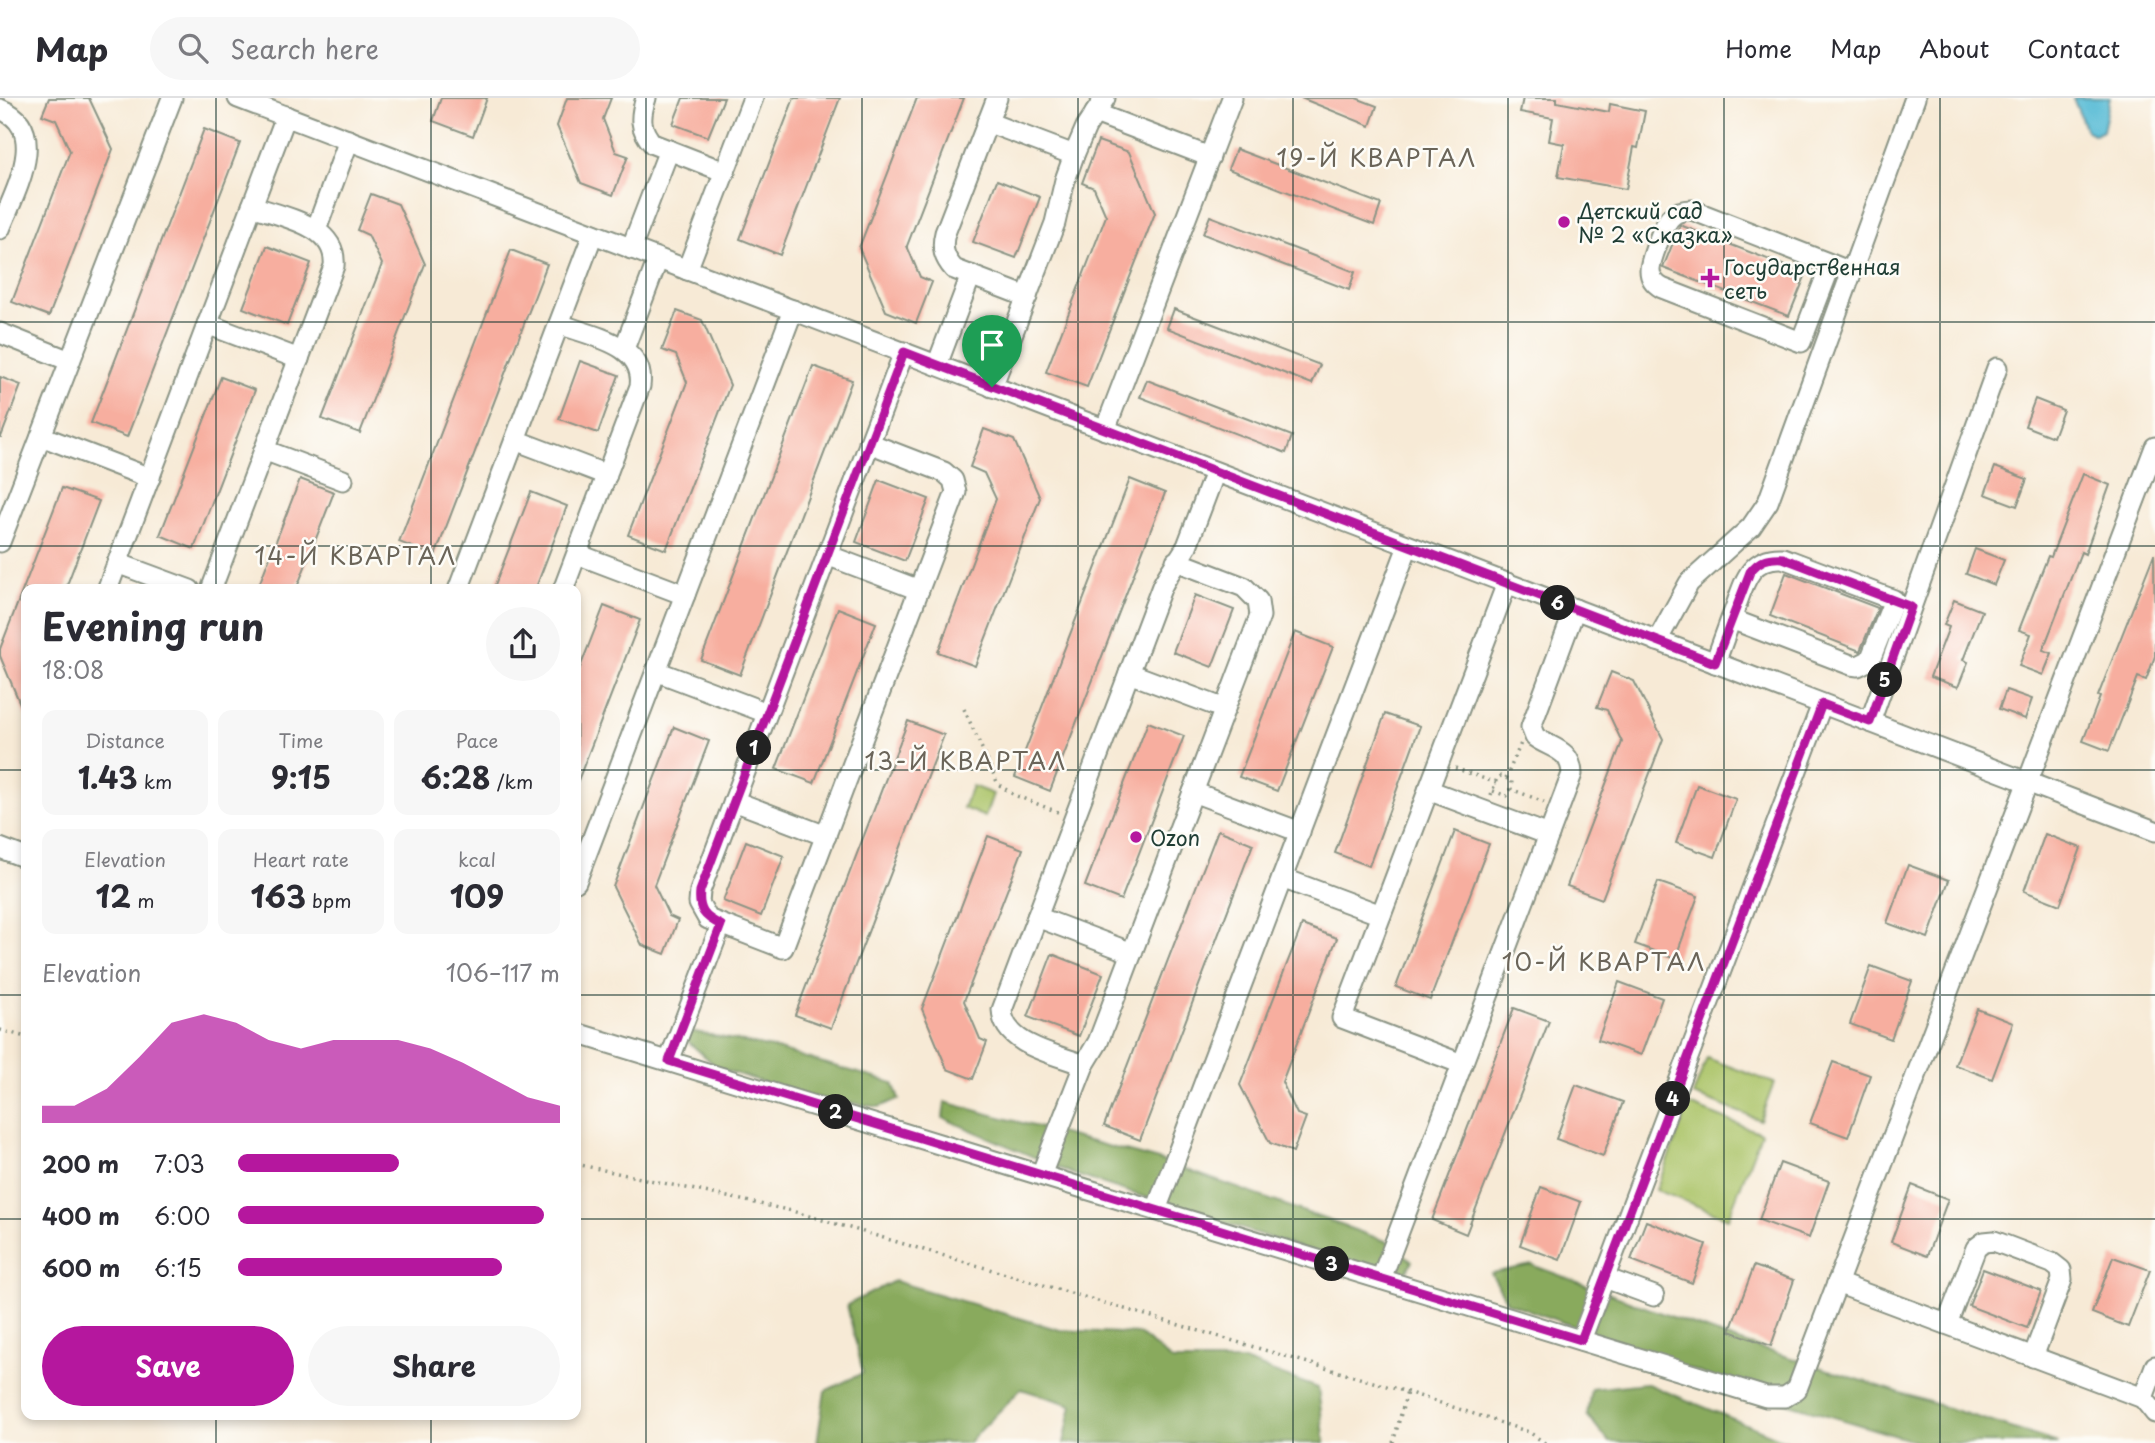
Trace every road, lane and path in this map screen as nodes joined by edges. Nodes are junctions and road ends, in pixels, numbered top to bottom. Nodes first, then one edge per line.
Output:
1 (172, 98) edge
2 (238, 98) edge
3 (646, 98) edge
4 (753, 98) edge
5 (997, 98) edge
6 (1232, 98) edge
7 (1915, 98) edge
8 (1100, 105) edge
9 (6, 106) edge
10 (286, 116) junction
11 (987, 122) junction
12 (349, 140) junction
13 (669, 150) junction
14 (1074, 155) junction
15 (1210, 156) junction
16 (725, 172) junction
17 (252, 206) junction
18 (0, 229) edge
19 (316, 230) junction
20 (593, 234) junction
21 (631, 248) junction
22 (658, 259) junction
23 (1831, 264) junction
24 (687, 270) junction
25 (1851, 272) junction
26 (971, 275) junction
27 (1027, 297) junction
28 (793, 310) junction
29 (207, 324) junction
30 (559, 324) junction
31 (0, 333) edge
32 (1801, 342) junction
33 (624, 349) junction
34 (1823, 350) junction
35 (904, 352) junction
36 (299, 359) junction
37 (70, 360) junction
38 (937, 365) junction
39 (1997, 368) dead end
40 (992, 387) junction
41 (1105, 429) junction
42 (41, 436) junction
43 (515, 440) junction
44 (869, 443) junction
45 (2155, 447) edge
46 (264, 450) junction
47 (1215, 472) junction
48 (607, 475) junction
49 (150, 478) junction
50 (343, 480) dead end
51 (0, 542) edge
52 (1408, 545) junction
53 (577, 554) junction
54 (827, 555) junction
55 (1176, 561) junction
56 (117, 563) junction
57 (1507, 583) junction
58 (109, 584) edge
59 (174, 584) edge
60 (213, 584) edge
61 (460, 584) edge
62 (566, 584) edge
63 (919, 590) junction
64 (685, 595) junction
65 (1902, 603) junction
66 (1575, 609) junction
67 (1731, 620) junction
68 (1657, 641) junction
69 (1715, 663) junction
70 (656, 671) junction
71 (1129, 673) junction
72 (1822, 704) junction
73 (964, 709) dead end
74 (1225, 709) junction
75 (767, 713) junction
76 (1870, 722) junction
77 (1532, 732) junction
78 (1439, 761) junction
79 (1506, 778) junction
80 (2026, 782) junction
81 (1496, 783) junction
82 (1511, 789) junction
83 (1428, 790) junction
84 (1493, 791) junction
85 (1193, 792) junction
86 (734, 801) junction
87 (1559, 808) junction
88 (1485, 811) junction
89 (1074, 818) junction
90 (2155, 831) edge
91 (1300, 832) junction
92 (1549, 835) junction
93 (826, 836) junction
94 (0, 848) edge
95 (21, 856) edge
96 (581, 869) edge
97 (1282, 878) junction
98 (1381, 915) junction
99 (1037, 917) junction
100 (721, 925) junction
101 (1132, 953) junction
102 (0, 1030) edge
103 (581, 1034) edge
104 (21, 1036) edge
105 (669, 1061) junction
106 (1462, 1064) junction
107 (1084, 1065) junction
108 (581, 1165) edge
109 (1041, 1175) junction
110 (1156, 1210) junction
111 (1605, 1278) junction
112 (1381, 1279) junction
113 (1837, 1283) junction
114 (1654, 1296) dead end
115 (1947, 1324) junction
116 (1581, 1340) junction
117 (2033, 1357) junction
118 (2155, 1366) edge
119 (1407, 1392) junction
120 (2149, 1405) edge
121 (1393, 1443) edge
122 (1545, 1443) edge

1 - 37 street
2 - 10 street
3 - 13 street
4 - 16 street
5 - 11 street
6 - 15 street
7 - 25 street
8 - 14 street
8 - 15 street
9 - 18 street
10 - 12 street
10 - 17 street
11 - 14 street
11 - 26 street
12 - 19 street
12 - 20 street
13 - 16 street
13 - 21 street
14 - 27 street
15 - 41 street
16 - 24 street
17 - 19 street
17 - 29 street
19 - 36 street
20 - 21 street
20 - 30 street
21 - 22 street
22 - 24 street
22 - 33 street
23 - 25 street
23 - 32 street
23 - 32 street
24 - 28 street
25 - 34 street
26 - 27 street
26 - 38 street
27 - 40 street
28 - 35 street
28 - 64 street
29 - 36 street
29 - 49 street
30 - 33 street
30 - 43 street
31 - 37 street
32 - 34 street
33 - 48 street
34 - 68 street
35 - 38 street
35 - 44 street
36 - 46 street
37 - 42 street
38 - 40 street
39 - 65 street
40 - 41 street
41 - 47 street
42 - 49 street
42 - 51 street
43 - 48 street
43 - 61 street
44 - 54 street
44 - 63 street
45 - 80 street
46 - 50 street
46 - 60 street
47 - 52 street
47 - 55 street
48 - 53 street
49 - 56 street
52 - 57 street
52 - 91 street
53 - 62 street
53 - 64 street
54 - 63 street
54 - 75 street
55 - 71 street
55 - 74 street
56 - 58 street
56 - 59 street
57 - 66 street
57 - 78 street
63 - 93 street
64 - 70 street
65 - 67 street
65 - 67 street
65 - 76 street
66 - 68 street
66 - 77 street
67 - 69 street
68 - 69 street
69 - 72 street
70 - 75 street
70 - 96 street
71 - 74 street
71 - 89 street
72 - 76 street
72 - 111 street
73 - 89 path
74 - 85 street
75 - 86 street
76 - 80 street
77 - 79 path
77 - 87 street
78 - 81 path
78 - 83 street
79 - 81 path
79 - 82 path
80 - 90 street
80 - 113 street
81 - 84 path
82 - 84 path
82 - 87 path
83 - 88 street
83 - 98 street
84 - 88 path
85 - 91 street
85 - 101 street
86 - 93 street
86 - 100 street
87 - 92 street
88 - 92 street
89 - 99 street
91 - 97 street
92 - 106 street
93 - 100 street
94 - 95 street
97 - 98 street
97 - 110 street
98 - 106 street
99 - 101 street
99 - 107 street
100 - 105 street
101 - 107 street
102 - 104 path
103 - 105 street
105 - 109 street
106 - 112 street
107 - 109 street
108 - 119 path
109 - 110 street
110 - 112 street
111 - 114 street
111 - 116 street
112 - 116 street
113 - 115 street
113 - 116 street
115 - 117 street
115 - 117 street
117 - 120 street
118 - 120 street
119 - 121 path
119 - 122 path

